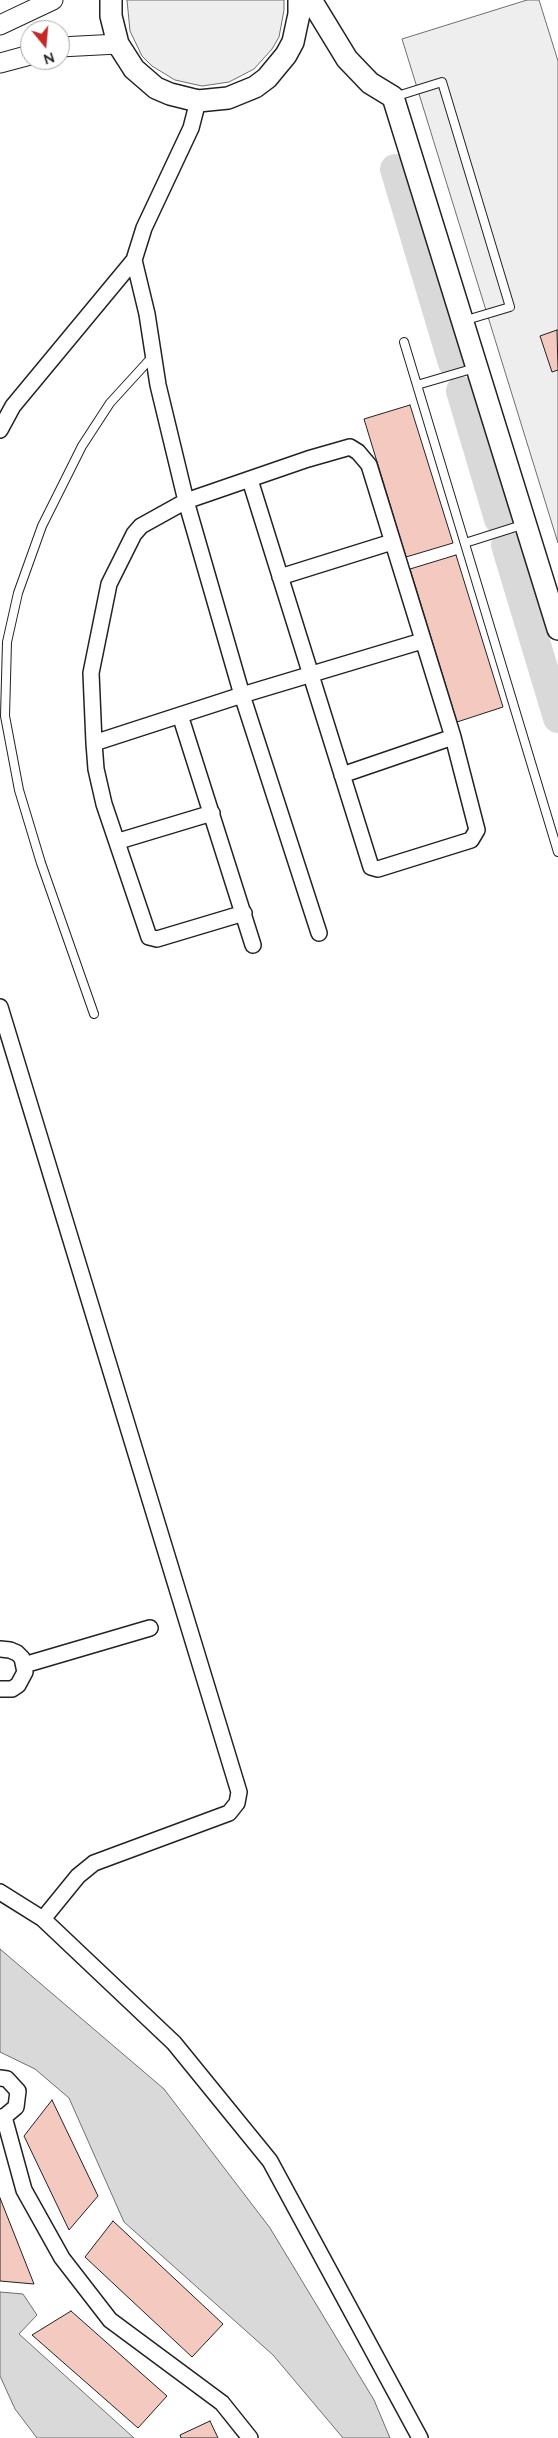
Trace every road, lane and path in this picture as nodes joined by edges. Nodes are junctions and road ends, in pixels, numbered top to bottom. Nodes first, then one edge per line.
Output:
1 (53, 0) edge
2 (111, 0) edge
3 (300, 0) edge
4 (310, 0) edge
5 (0, 25) edge
6 (118, 44) junction
7 (70, 46) edge
8 (20, 58) edge
9 (0, 63) edge
10 (393, 98) junction
11 (198, 101) junction
12 (134, 260) junction
13 (463, 322) junction
14 (404, 342) dead end
15 (152, 357) junction
16 (477, 368) junction
17 (417, 385) junction
18 (0, 430) edge
19 (250, 480) junction
20 (186, 501) junction
21 (525, 524) junction
22 (392, 542) junction
23 (465, 543) junction
24 (280, 577) junction
25 (558, 629) edge
26 (422, 640) junction
27 (310, 674) junction
28 (242, 695) junction
29 (180, 714) junction
30 (453, 737) junction
31 (94, 743) junction
32 (342, 775) junction
33 (212, 813) junction
34 (118, 841) junction
35 (558, 852) edge
36 (244, 913) junction
37 (320, 933) dead end
38 (252, 945) dead end
39 (0, 1007) edge
40 (94, 1014) dead end
41 (150, 1628) dead end
42 (1, 1645) edge
43 (24, 1665) junction
44 (0, 1690) edge
45 (0, 1892) edge
46 (43, 1919) junction
47 (0, 2078) edge
48 (2, 2117) edge
49 (250, 2438) edge
50 (420, 2438) edge

1 - 5 street
2 - 6 main road
3 - 11 main road
4 - 10 main road
6 - 7 street
6 - 11 main road
8 - 9 street
10 - 13 main road
10 - 13 lane
11 - 12 street
12 - 15 street
12 - 18 street
13 - 16 main road
14 - 17 lane
15 - 20 street
15 - 40 lane
16 - 17 lane
16 - 21 main road
17 - 23 lane
19 - 20 street
19 - 22 street
19 - 24 street
20 - 28 street
20 - 31 street
21 - 23 lane
21 - 25 main road
22 - 24 street
22 - 26 street
23 - 35 lane
24 - 27 street
26 - 27 street
26 - 30 street
27 - 28 street
27 - 32 street
28 - 29 street
28 - 37 street
29 - 31 street
29 - 33 street
30 - 32 street
30 - 32 street
31 - 34 street
33 - 34 street
33 - 36 street
34 - 36 street
36 - 38 street
39 - 46 street
41 - 43 street
42 - 43 street
43 - 44 street
45 - 46 street
46 - 50 street
47 - 48 street
48 - 49 street

